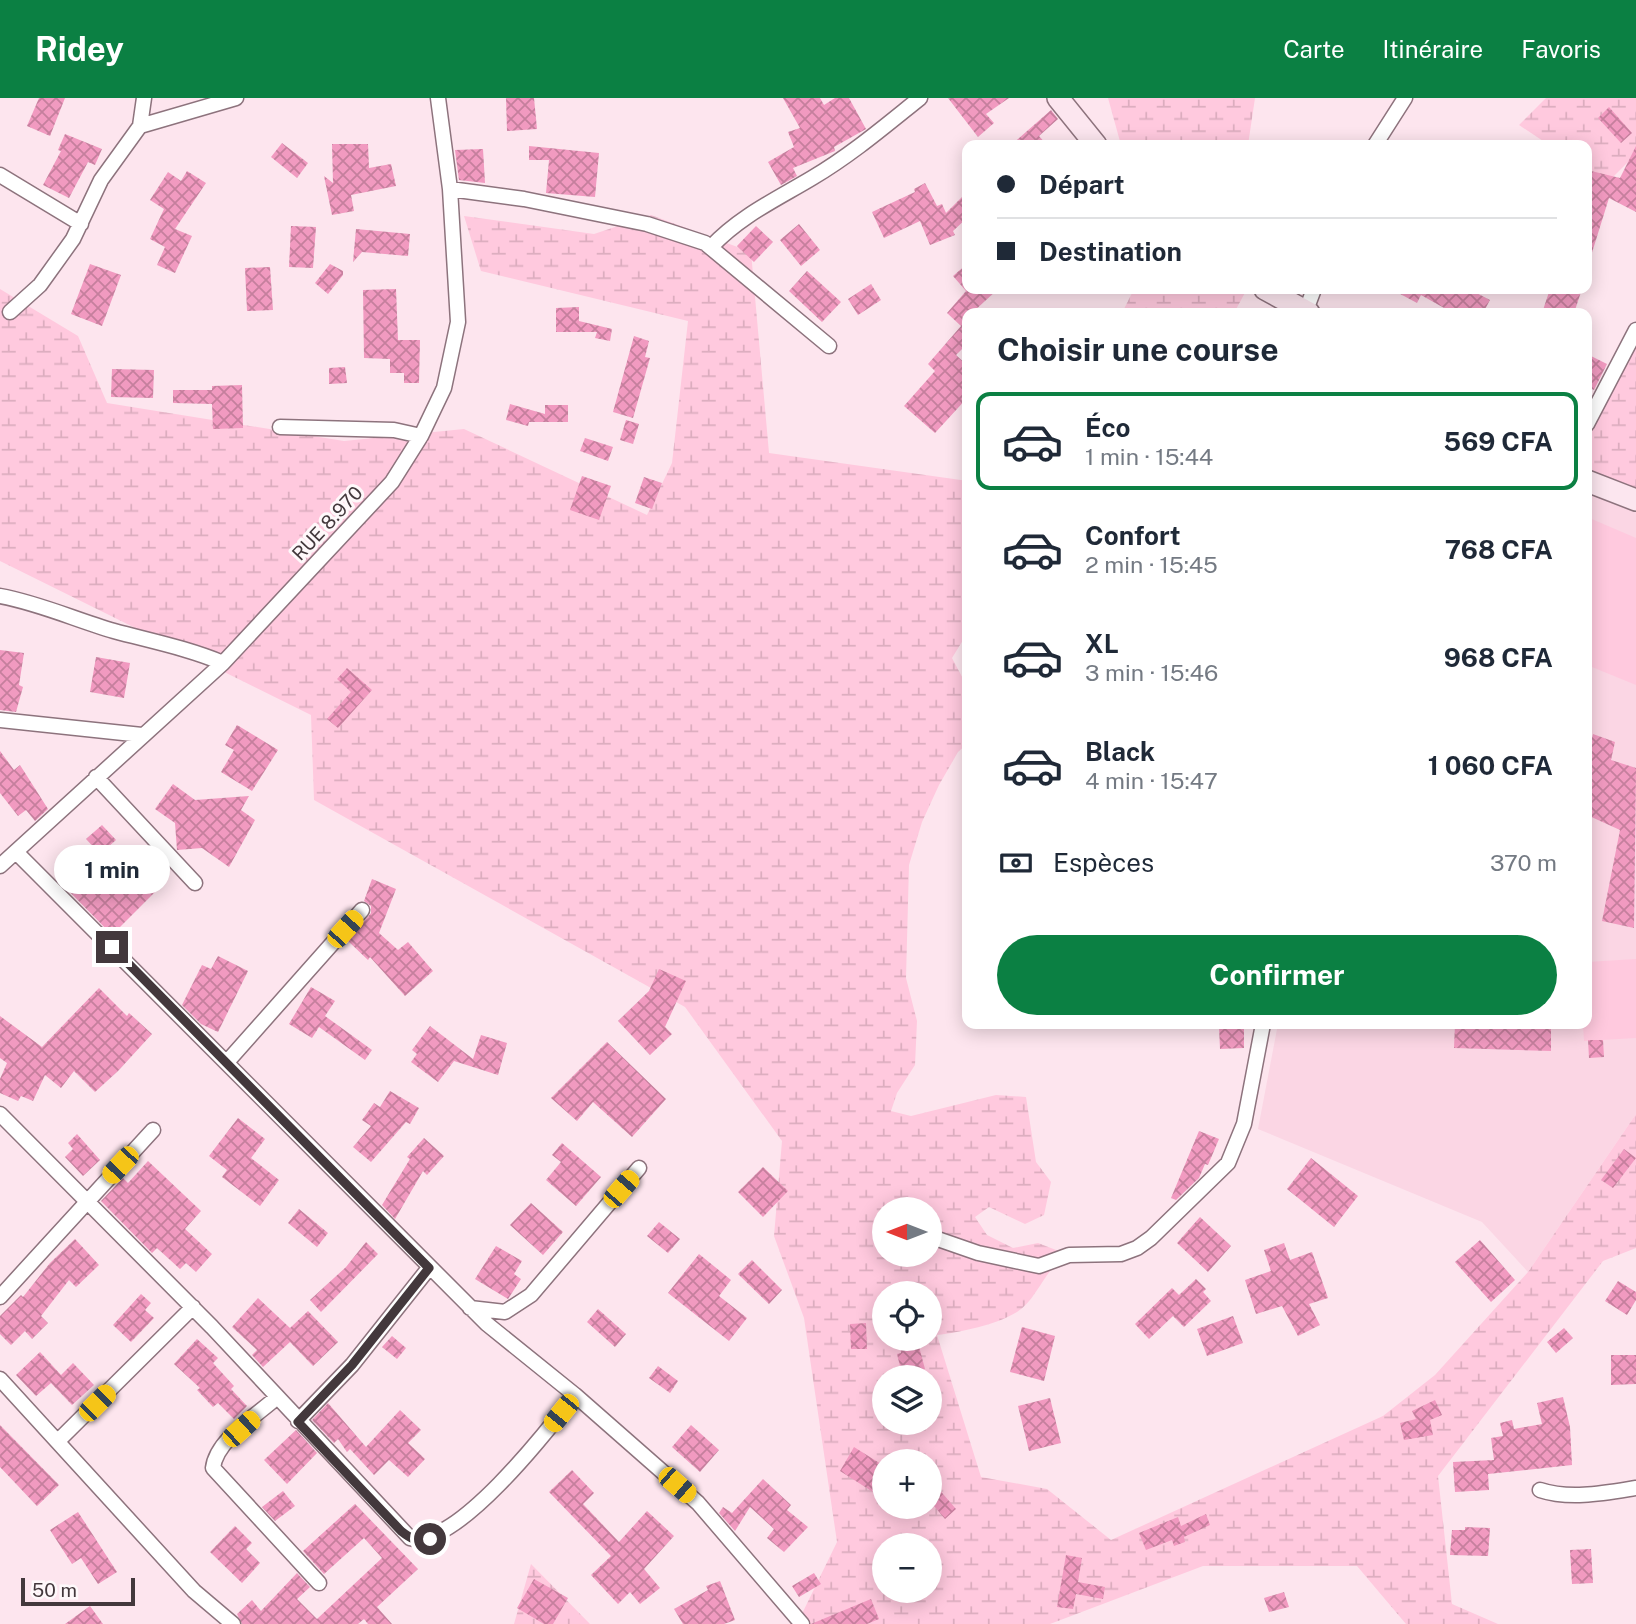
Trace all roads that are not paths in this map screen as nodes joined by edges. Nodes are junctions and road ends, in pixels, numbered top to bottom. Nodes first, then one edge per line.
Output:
1 (144, 98) edge
2 (236, 98) edge
3 (438, 98) edge
4 (920, 98) edge
5 (1058, 98) edge
6 (1405, 98) edge
7 (140, 126) junction
8 (1093, 140) edge
9 (1378, 140) edge
10 (0, 176) edge
11 (450, 189) junction
12 (81, 224) junction
13 (711, 247) junction
14 (1274, 294) edge
15 (1300, 308) edge
16 (10, 312) dead end
17 (1636, 330) edge
18 (828, 346) dead end
19 (1592, 414) edge
20 (280, 427) dead end
21 (421, 436) junction
22 (1592, 483) edge
23 (1636, 500) edge
24 (0, 596) edge
25 (223, 663) junction
26 (0, 720) edge
27 (142, 735) junction
28 (96, 777) junction
29 (16, 852) junction
30 (0, 866) edge
31 (195, 883) dead end
32 (362, 910) dead end
33 (1262, 1029) edge
34 (227, 1062) junction
35 (0, 1114) edge
36 (153, 1130) dead end
37 (639, 1168) dead end
38 (87, 1201) junction
39 (942, 1240) edge
40 (429, 1268) junction
41 (0, 1297) edge
42 (193, 1307) junction
43 (470, 1308) junction
44 (0, 1379) edge
45 (575, 1395) junction
46 (276, 1398) junction
47 (298, 1422) junction
48 (58, 1441) junction
49 (1636, 1488) edge
50 (1540, 1490) dead end
51 (319, 1583) dead end
52 (233, 1624) edge
53 (802, 1624) edge

1 - 7 street
2 - 7 street
3 - 11 street, RUE 8.970
4 - 13 street
5 - 8 street
6 - 9 street
7 - 12 street
10 - 12 street
11 - 13 street
11 - 21 street, RUE 8.970
12 - 16 street
13 - 18 street
14 - 15 street
17 - 19 street
20 - 21 street
21 - 25 street, RUE 8.970
22 - 23 street
24 - 25 street
25 - 27 street, RUE 8.970
26 - 27 street
27 - 28 street, RUE 8.970
28 - 29 street, RUE 8.970
28 - 31 street
29 - 30 street, RUE 8.970
29 - 34 street
32 - 34 street
33 - 39 street
34 - 40 street
35 - 38 street
36 - 38 street
37 - 43 street
38 - 41 street
38 - 42 street
40 - 43 street
40 - 47 street
42 - 46 street
42 - 48 street
43 - 45 street
44 - 48 street
45 - 47 street
45 - 53 street
46 - 47 street
46 - 51 street
48 - 52 street
49 - 50 street

